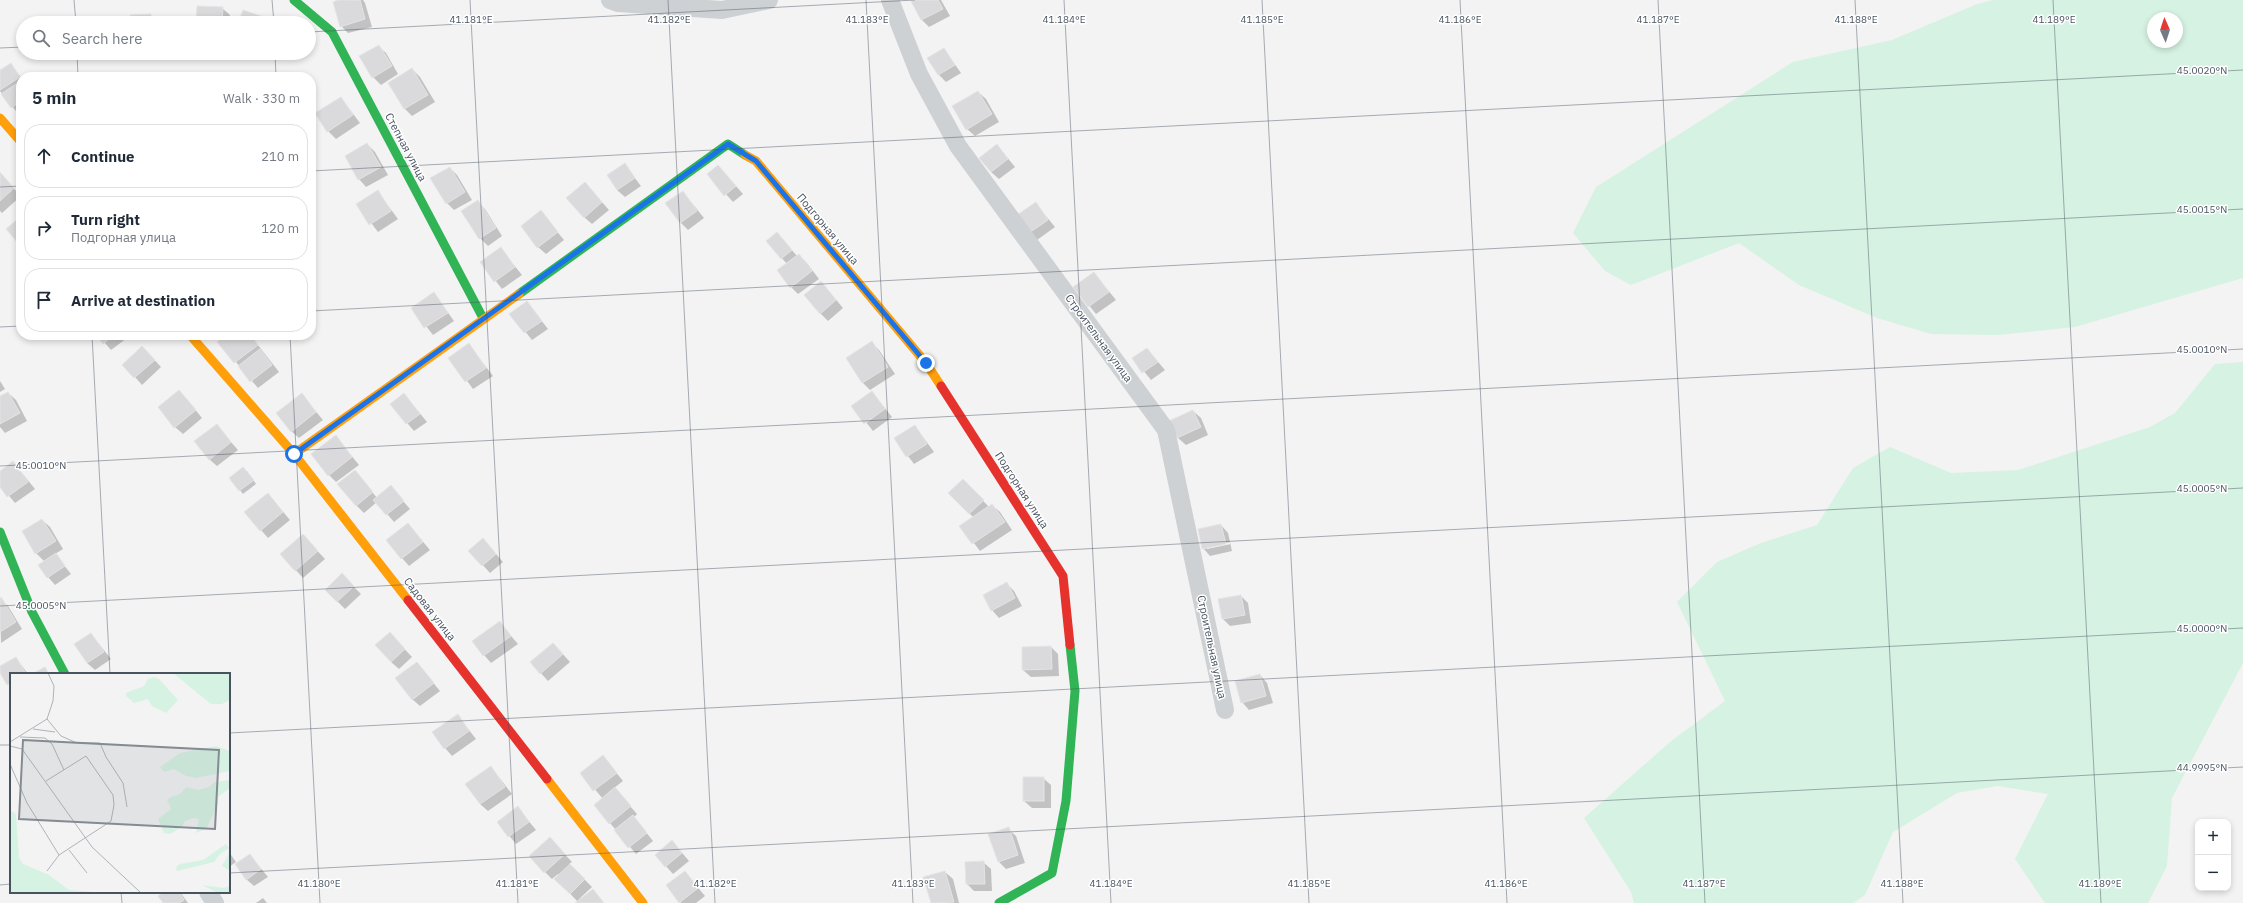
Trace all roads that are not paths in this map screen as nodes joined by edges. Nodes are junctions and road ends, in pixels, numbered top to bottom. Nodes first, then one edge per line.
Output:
1 (294, 0) edge
2 (610, 0) edge
3 (769, 0) edge
4 (890, 0) edge
5 (313, 16) edge
6 (316, 19) edge
7 (0, 118) edge
8 (16, 136) edge
9 (483, 318) junction
10 (194, 340) edge
11 (294, 454) junction
12 (0, 532) edge
13 (64, 673) edge
14 (1225, 710) dead end
15 (209, 893) edge
16 (215, 903) edge
17 (644, 903) edge
18 (999, 903) edge

1 - 5 street, Степная улица
2 - 3 street
4 - 14 street, Строительная улица
6 - 9 street, Степная улица
7 - 8 street
9 - 11 street
9 - 18 street, Подгорная улица
10 - 11 street, Садовая улица
11 - 17 street, Садовая улица
12 - 13 street
15 - 16 street

